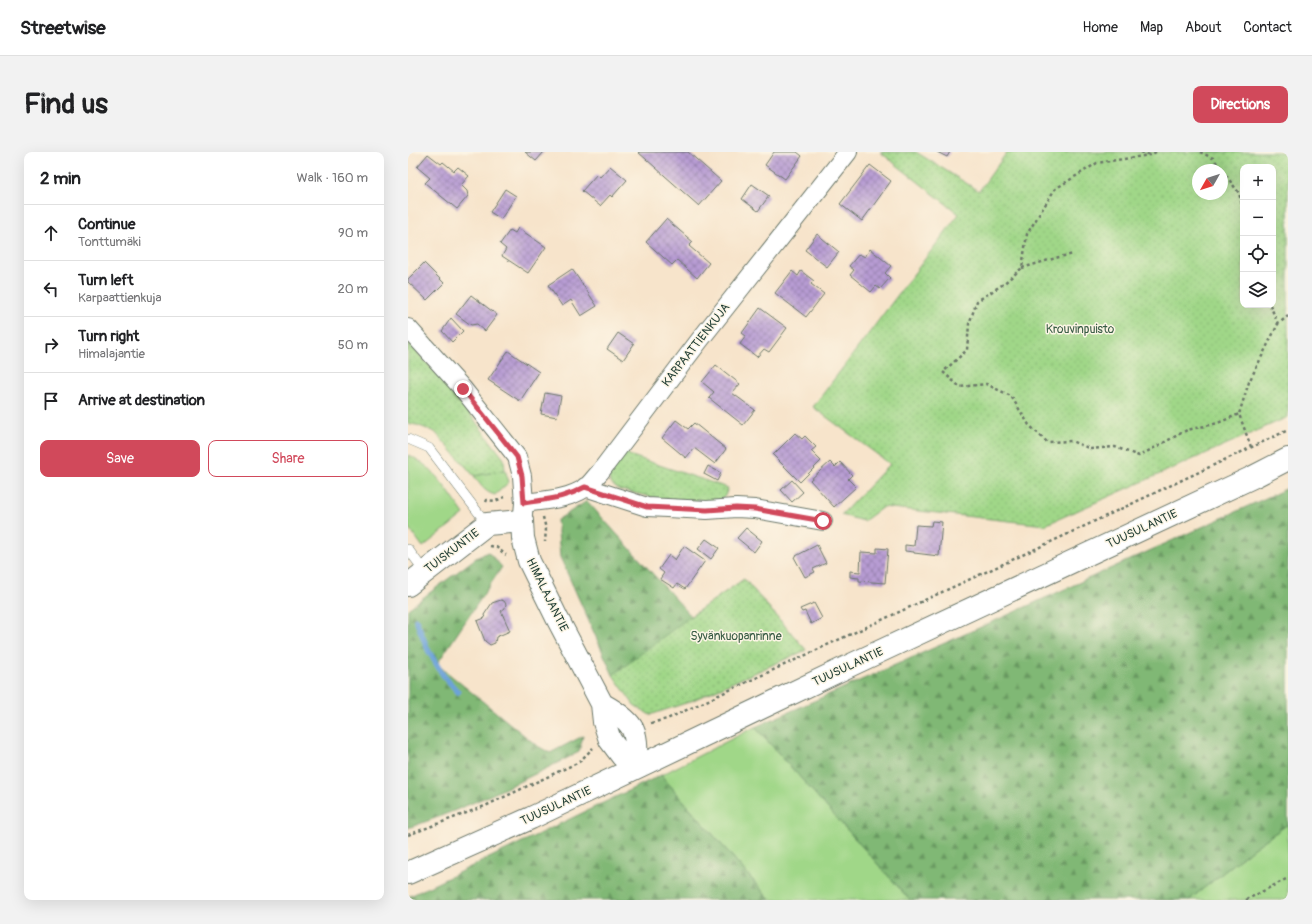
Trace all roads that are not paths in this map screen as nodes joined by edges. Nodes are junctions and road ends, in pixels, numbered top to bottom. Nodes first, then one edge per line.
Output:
1 (848, 152) edge
2 (408, 328) edge
3 (408, 439) edge
4 (1288, 459) edge
5 (585, 487) junction
6 (523, 512) junction
7 (823, 521) dead end
8 (487, 524) junction
9 (408, 549) edge
10 (425, 572) junction
11 (408, 585) edge
12 (635, 768) junction
13 (408, 873) edge

1 - 5 street, KARPAATTIENKUJA
2 - 6 street, HIMALAJANTIE
3 - 8 lane
4 - 12 main road, TUUSULANTIE
5 - 6 street, KARPAATTIENKUJA
5 - 7 street
6 - 8 main road, TUISKUNTIE
6 - 12 main road, HIMALAJANTIE
8 - 10 main road, TUISKUNTIE
9 - 10 lane
10 - 11 main road, TUISKUNTIE
12 - 13 main road, TUUSULANTIE

